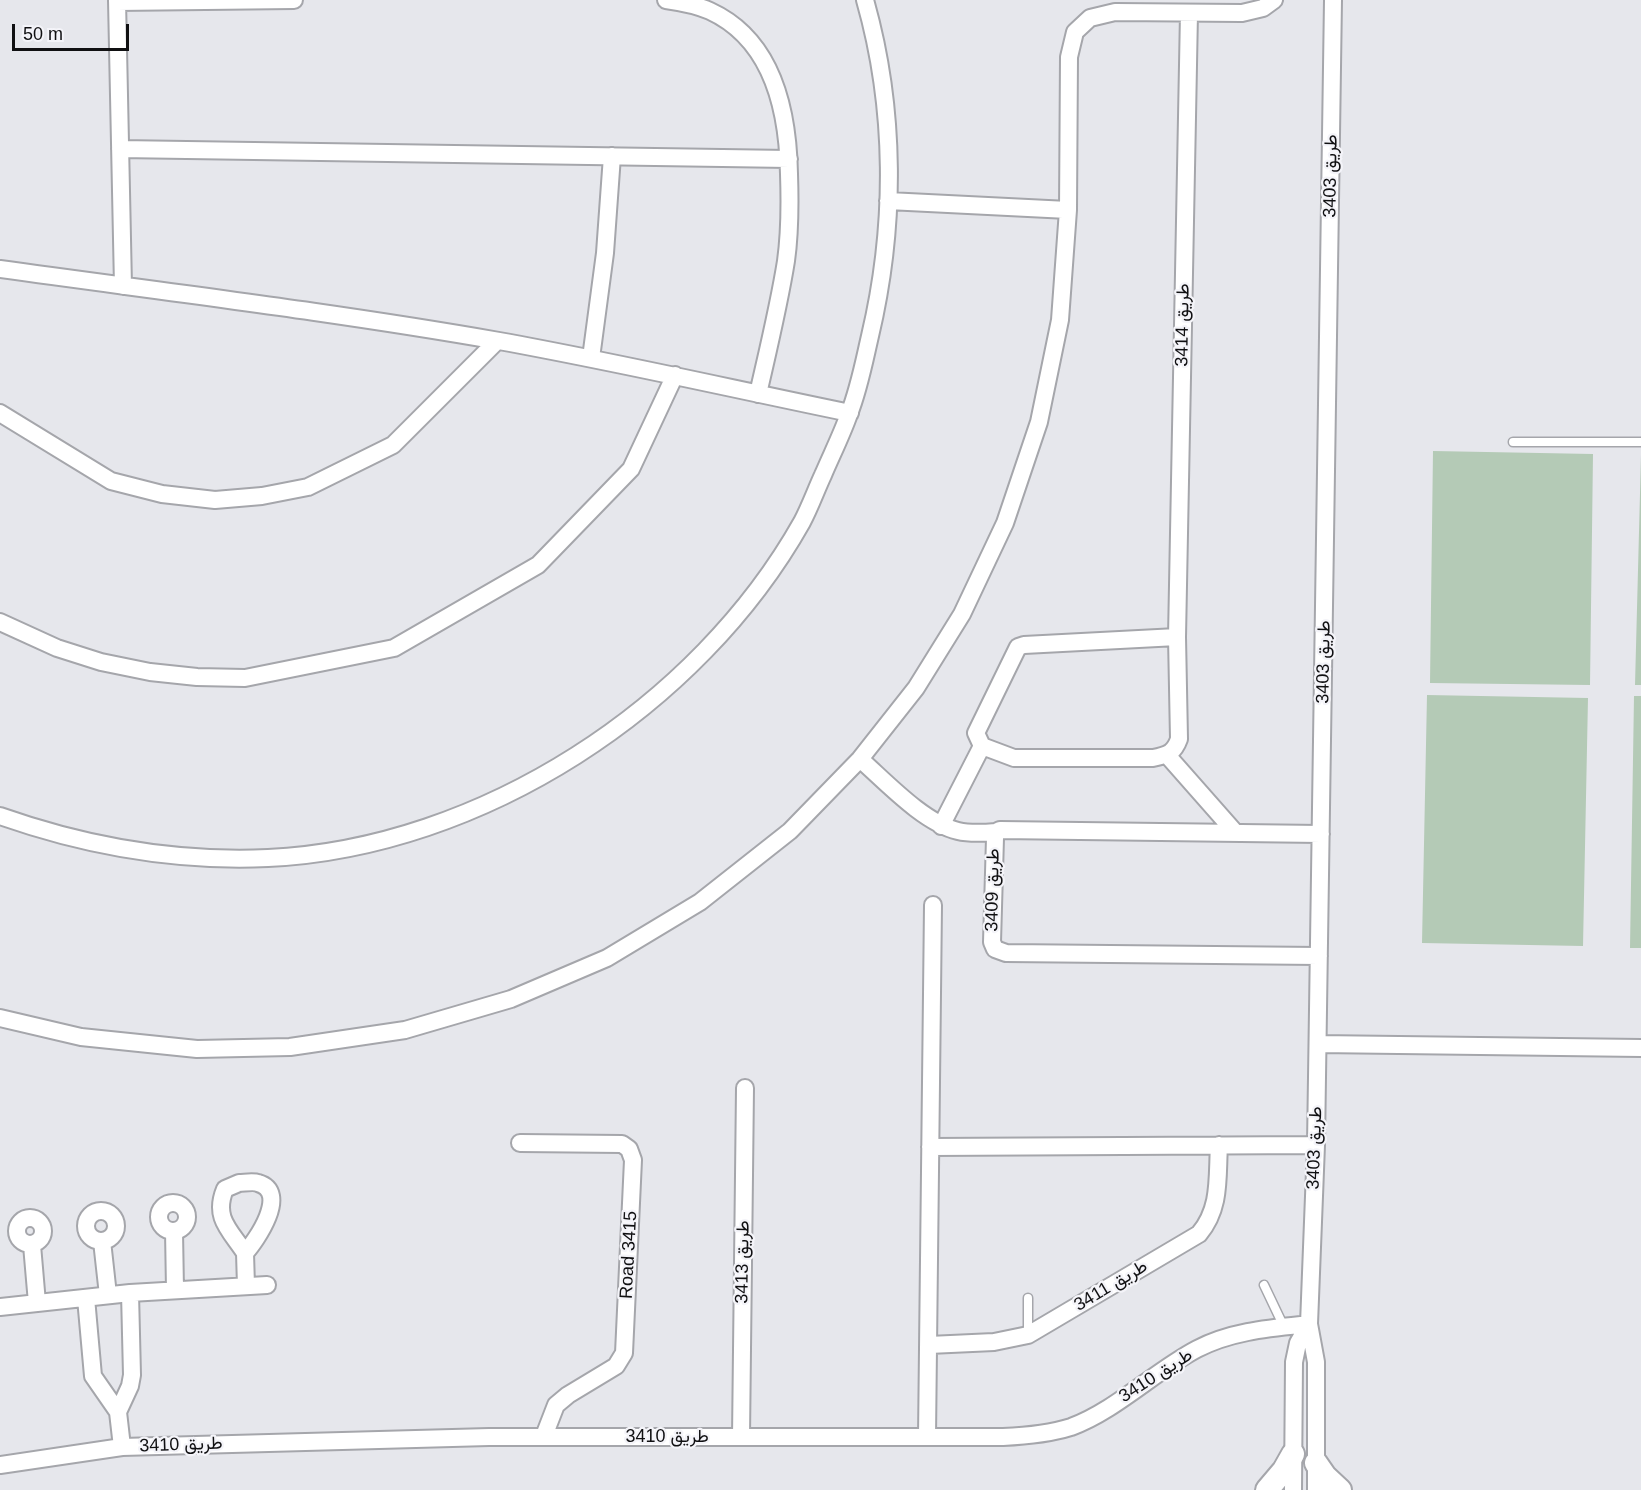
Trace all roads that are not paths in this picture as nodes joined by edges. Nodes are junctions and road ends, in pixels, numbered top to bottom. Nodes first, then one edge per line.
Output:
1 (294, 0) edge
2 (666, 0) edge
3 (865, 0) edge
4 (1274, 0) edge
5 (1333, 0) edge
6 (117, 1) edge
7 (1189, 13) junction
8 (120, 149) junction
9 (612, 156) junction
10 (789, 159) junction
11 (888, 201) junction
12 (1068, 210) junction
13 (0, 269) edge
14 (123, 286) junction
15 (497, 341) junction
16 (591, 358) junction
17 (675, 375) junction
18 (758, 394) junction
19 (0, 413) edge
20 (850, 413) junction
21 (1513, 442) dead end
22 (1641, 442) edge
23 (0, 622) edge
24 (1178, 637) junction
25 (982, 746) junction
26 (1167, 755) junction
27 (860, 759) junction
28 (0, 816) edge
29 (941, 826) junction
30 (1234, 831) junction
31 (996, 832) junction
32 (1321, 834) junction
33 (933, 905) dead end
34 (1319, 956) junction
35 (0, 1018) edge
36 (1318, 1044) junction
37 (1641, 1048) edge
38 (745, 1088) dead end
39 (520, 1143) dead end
40 (1219, 1145) junction
41 (1316, 1145) junction
42 (930, 1147) junction
43 (174, 1231) dead end
44 (102, 1241) dead end
45 (32, 1245) dead end
46 (245, 1253) dead end
47 (267, 1285) dead end
48 (1264, 1285) dead end
49 (246, 1286) junction
50 (175, 1290) junction
51 (130, 1293) junction
52 (108, 1295) junction
53 (86, 1298) junction
54 (1028, 1298) dead end
55 (37, 1303) junction
56 (0, 1307) edge
57 (1309, 1324) junction
58 (1284, 1327) junction
59 (1028, 1335) junction
60 (928, 1345) junction
61 (118, 1412) junction
62 (544, 1436) junction
63 (741, 1437) junction
64 (927, 1437) junction
65 (122, 1447) junction
66 (1293, 1454) junction
67 (1316, 1463) junction
68 (0, 1465) edge
69 (1267, 1490) edge
70 (1293, 1490) edge
71 (1316, 1490) edge
72 (1340, 1490) edge

1 - 6 street
2 - 10 street
3 - 11 street
4 - 7 street
5 - 32 street, طريق 3403
6 - 8 street
7 - 12 street
7 - 24 street, طريق 3414
8 - 9 street
8 - 14 street
9 - 10 street
9 - 16 street
10 - 18 street
11 - 12 street
11 - 20 street
12 - 27 street
13 - 14 street
14 - 15 street
15 - 16 street
15 - 19 street
16 - 17 street
17 - 18 street
17 - 23 street
18 - 20 street
20 - 28 street
21 - 22 lane
24 - 25 street
24 - 26 street, طريق 3414
25 - 26 street
25 - 29 street
26 - 30 street
27 - 29 street
27 - 35 street
29 - 31 street
30 - 31 street, طريق 3409
30 - 32 street, طريق 3409
31 - 34 street, طريق 3409
32 - 34 street, طريق 3403
33 - 42 street
34 - 36 street, طريق 3403
36 - 37 street
36 - 41 street, طريق 3403
38 - 63 street, طريق 3413
39 - 62 street, Road 3415
40 - 41 street
40 - 42 street
40 - 59 street, طريق 3411
41 - 57 street, طريق 3403
42 - 60 street
43 - 50 street
44 - 52 street
45 - 55 street
46 - 49 street
47 - 49 street
48 - 58 lane
49 - 50 street
50 - 51 street
51 - 52 street
51 - 61 street
52 - 53 street
53 - 55 street
53 - 61 street
54 - 59 lane
55 - 56 street
57 - 58 street, طريق 3410
57 - 66 street, طريق 3403
57 - 67 street, طريق 3403
58 - 64 street, طريق 3410
59 - 60 street, طريق 3411
60 - 64 street
61 - 65 street
62 - 63 street, طريق 3410
62 - 65 street, طريق 3410
63 - 64 street, طريق 3410
65 - 68 street, طريق 3410
66 - 69 main road
66 - 70 street, طريق 3403
67 - 71 street, طريق 3403
67 - 72 main road

